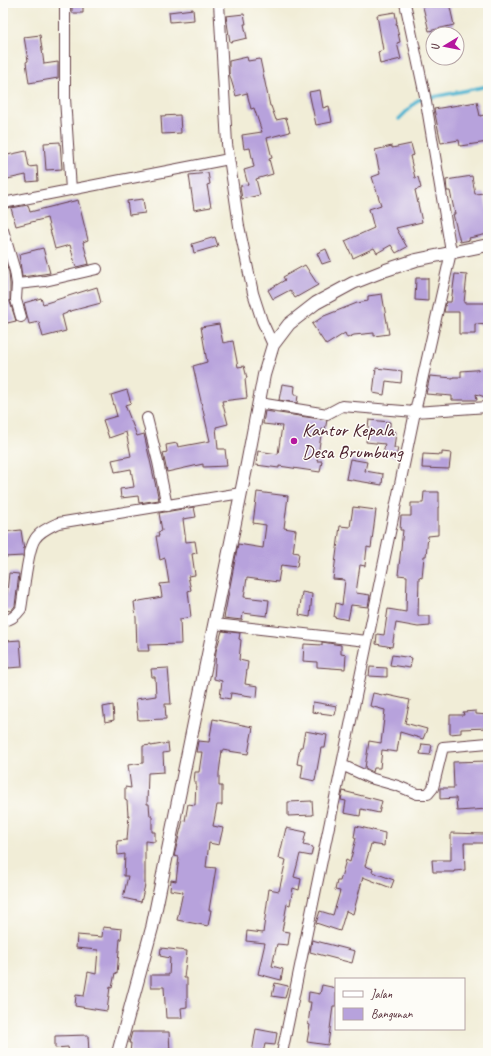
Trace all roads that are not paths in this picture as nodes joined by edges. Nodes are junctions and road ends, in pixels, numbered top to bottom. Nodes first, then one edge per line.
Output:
1 (65, 3) edge
2 (219, 3) edge
3 (405, 3) edge
4 (229, 159) junction
5 (71, 190) junction
6 (3, 203) edge
7 (3, 230) edge
8 (488, 245) edge
9 (451, 252) junction
10 (97, 269) dead end
11 (17, 284) junction
12 (21, 318) dead end
13 (273, 345) junction
14 (259, 404) junction
15 (488, 407) edge
16 (415, 412) junction
17 (147, 418) dead end
18 (242, 493) junction
19 (167, 506) junction
20 (3, 621) edge
21 (215, 624) junction
22 (367, 641) junction
23 (488, 743) edge
24 (342, 765) junction
25 (118, 1053) edge
26 (282, 1053) edge

1 - 5 street
2 - 4 street
3 - 9 street
4 - 5 street
4 - 13 street
5 - 6 street
7 - 11 street
8 - 9 street
9 - 13 street
9 - 16 street
10 - 11 street
11 - 12 street
13 - 14 street
14 - 16 street
14 - 18 street
15 - 16 street
16 - 22 street
17 - 19 street
18 - 19 street
18 - 21 street
19 - 20 street
21 - 22 street
21 - 25 street
22 - 24 street
23 - 24 street
24 - 26 street

